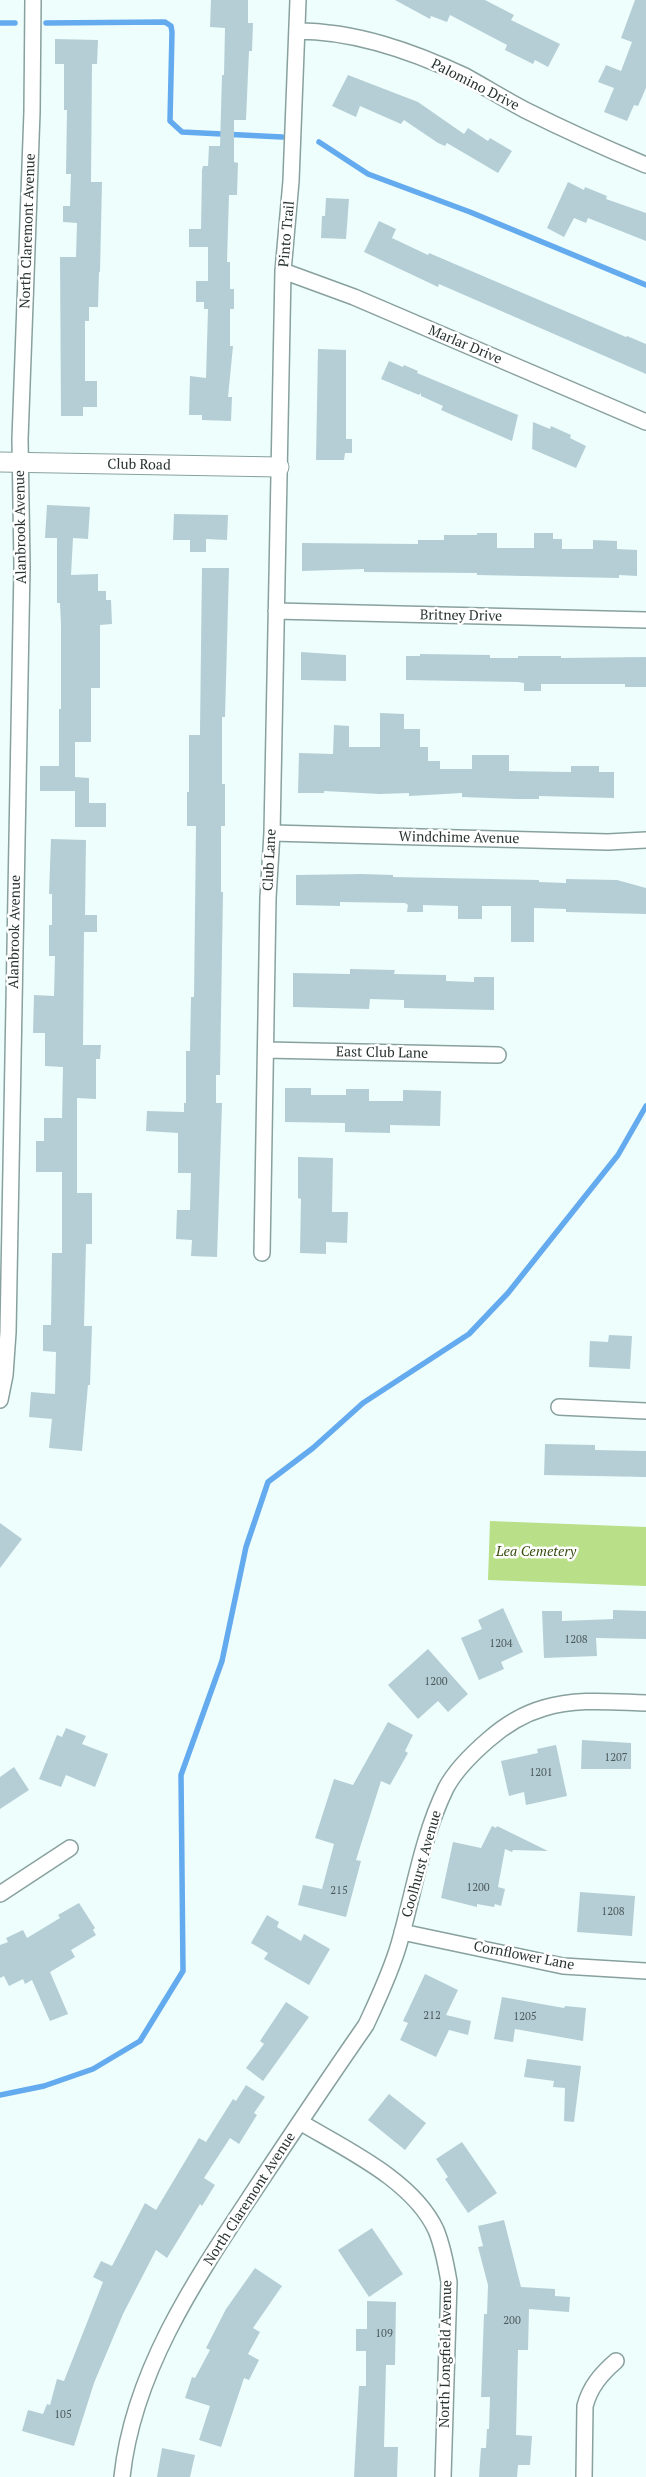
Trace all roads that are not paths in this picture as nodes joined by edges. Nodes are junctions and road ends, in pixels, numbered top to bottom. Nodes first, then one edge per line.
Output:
1 (33, 0) edge
2 (298, 0) edge
3 (297, 31) junction
4 (646, 165) edge
5 (283, 271) junction
6 (646, 422) edge
7 (0, 462) edge
8 (20, 462) junction
9 (279, 468) junction
10 (276, 611) junction
11 (646, 620) edge
12 (272, 833) junction
13 (644, 835) edge
14 (266, 1050) junction
15 (498, 1055) dead end
16 (262, 1253) dead end
17 (0, 1400) edge
18 (559, 1407) dead end
19 (646, 1411) edge
20 (646, 1703) edge
21 (70, 1848) dead end
22 (0, 1894) edge
23 (402, 1932) junction
24 (646, 1971) edge
25 (300, 2122) junction
26 (616, 2361) dead end
27 (122, 2477) edge
28 (443, 2477) edge
29 (584, 2477) edge

1 - 8 street, North Claremont Avenue
2 - 3 street, Pinto Trail
3 - 4 street, Palomino Drive
3 - 5 street, Pinto Trail
5 - 6 street, Marlar Drive
5 - 9 street, Pinto Trail
7 - 8 street, Club Road
8 - 9 street, Club Road
8 - 17 street, Alanbrook Avenue
9 - 10 street, Club Lane
10 - 11 street, Britney Drive
10 - 12 street, Club Lane
12 - 13 street, Windchime Avenue
12 - 14 street, Club Lane
14 - 15 street, East Club Lane
14 - 16 street, Club Lane
18 - 19 street
20 - 23 street, Coolhurst Avenue
21 - 22 street
23 - 24 street, Cornflower Lane
23 - 25 street, North Claremont Avenue
25 - 27 street, North Claremont Avenue
25 - 28 street, North Longfield Avenue
26 - 29 street

